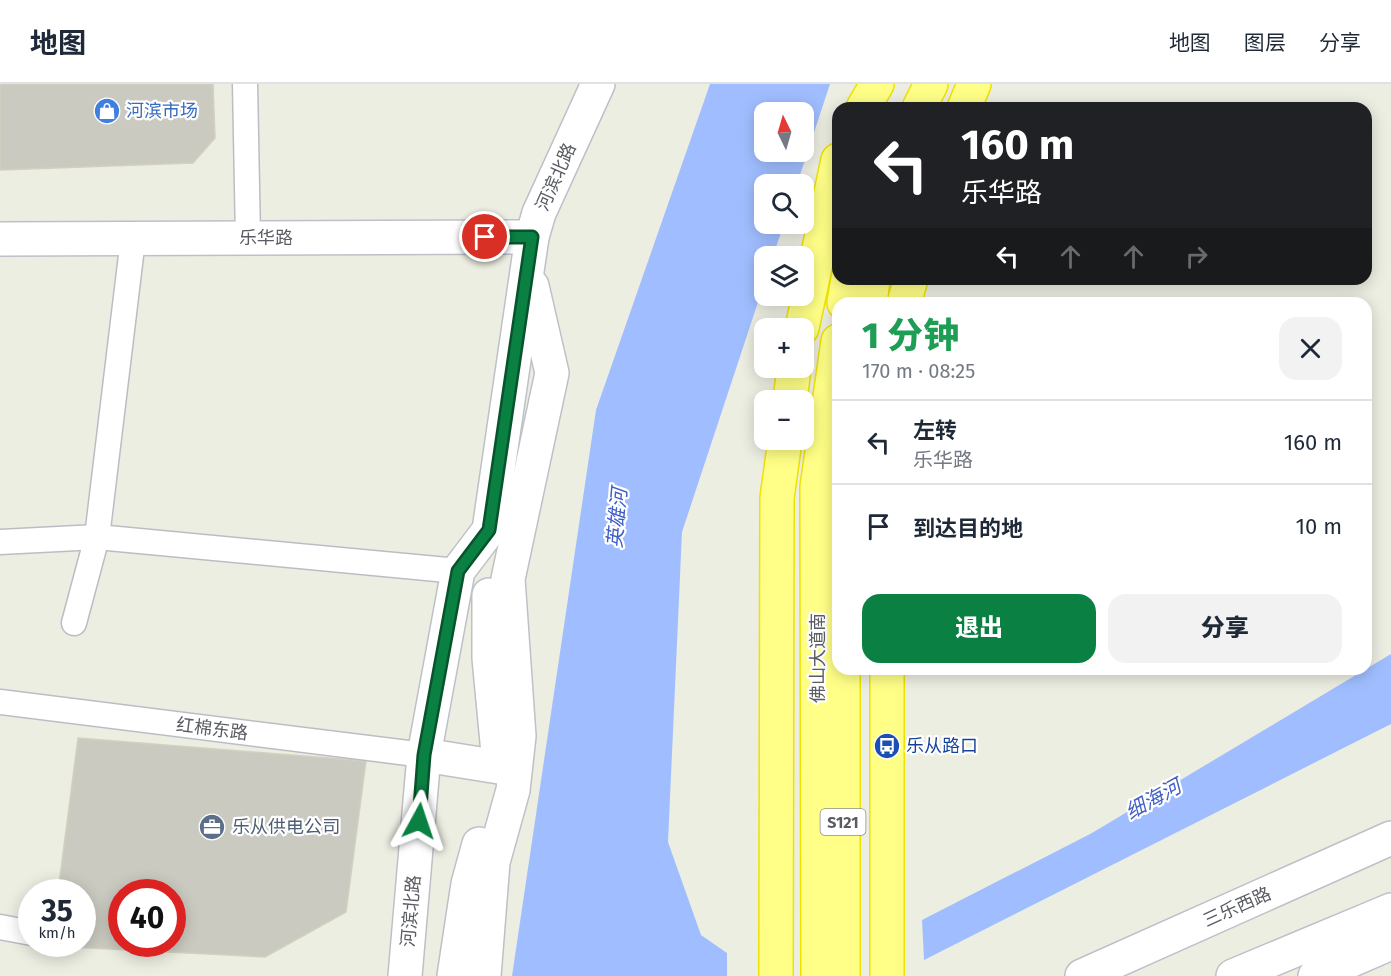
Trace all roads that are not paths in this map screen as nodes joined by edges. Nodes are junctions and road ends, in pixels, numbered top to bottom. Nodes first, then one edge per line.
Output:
1 (245, 84) edge
2 (598, 84) edge
3 (877, 84) edge
4 (899, 84) edge
5 (931, 84) edge
6 (974, 84) edge
7 (866, 102) edge
8 (891, 102) edge
9 (922, 102) edge
10 (966, 102) edge
11 (832, 188) edge
12 (532, 237) junction
13 (248, 238) junction
14 (0, 239) edge
15 (133, 239) junction
16 (528, 269) junction
17 (804, 318) edge
18 (832, 383) edge
19 (783, 450) edge
20 (489, 530) junction
21 (97, 537) junction
22 (0, 542) edge
23 (458, 571) junction
24 (74, 623) dead end
25 (843, 675) edge
26 (887, 675) edge
27 (0, 702) edge
28 (424, 755) junction
29 (499, 767) junction
30 (1391, 838) edge
31 (1391, 910) edge
32 (0, 927) edge
33 (18, 930) edge
34 (1391, 943) edge
35 (405, 976) edge
36 (454, 976) edge
37 (484, 976) edge
38 (776, 976) edge
39 (818, 976) edge
40 (843, 976) edge
41 (887, 976) edge
42 (1082, 976) edge
43 (1233, 976) edge
44 (1315, 976) edge

1 - 13 street
2 - 12 street, 河滨北路
3 - 7 highway
4 - 8 highway
5 - 9 highway
6 - 10 highway
11 - 17 highway
12 - 13 street, 乐华路
12 - 16 street, 河滨北路
13 - 15 street, 乐华路
14 - 15 street, 乐华路
15 - 21 street
16 - 20 street, 河滨北路
16 - 37 street
18 - 39 highway, 佛山大道南 / S121
19 - 38 highway
20 - 23 street, 河滨北路
20 - 29 street
21 - 22 street
21 - 23 street
21 - 24 street
23 - 28 street, 河滨北路
25 - 40 highway, 佛山大道南 / S121
26 - 41 highway
27 - 28 street, 红棉东路
28 - 29 street
28 - 35 street, 河滨北路
29 - 36 street
30 - 42 street, 三乐西路
31 - 43 street
32 - 33 street
34 - 44 street

